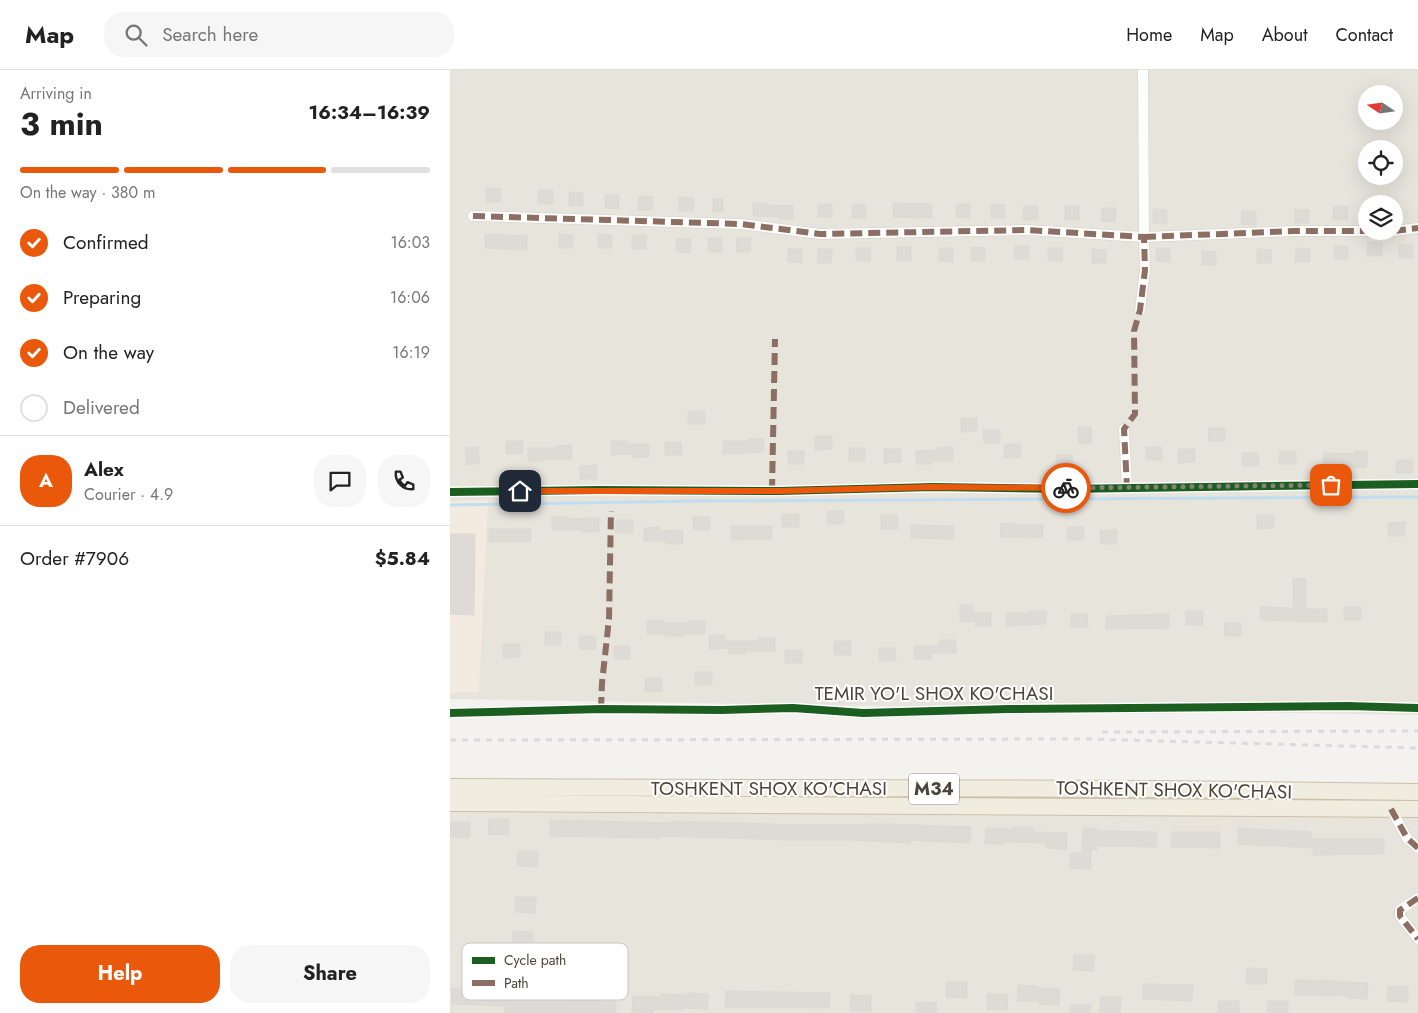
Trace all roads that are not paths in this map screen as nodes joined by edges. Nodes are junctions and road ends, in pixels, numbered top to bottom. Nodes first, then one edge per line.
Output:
1 (1143, 70) edge
2 (473, 216) dead end
3 (1418, 228) edge
4 (1403, 230) edge
5 (1358, 231) edge
6 (1144, 237) junction
7 (1140, 310) dead end
8 (1124, 429) dead end
9 (1418, 484) edge
10 (1127, 488) junction
11 (450, 492) edge
12 (1418, 708) edge
13 (450, 713) edge
14 (450, 787) edge
15 (1418, 792) edge
16 (450, 803) edge
17 (1418, 808) edge
18 (1391, 809) junction
19 (1418, 848) edge
20 (1418, 898) edge
21 (1418, 939) edge

1 - 6 street
2 - 6 street
3 - 4 street
5 - 6 street
6 - 7 street
8 - 10 street
9 - 10 street
10 - 11 street
12 - 13 street, TEMIR YO'L SHOX KO'CHASI
14 - 15 highway, TOSHKENT SHOX KO'CHASI / M34
16 - 18 highway, TOSHKENT SHOX KO'CHASI / M34
17 - 18 highway, TOSHKENT SHOX KO'CHASI / M34
18 - 19 street
20 - 21 street

